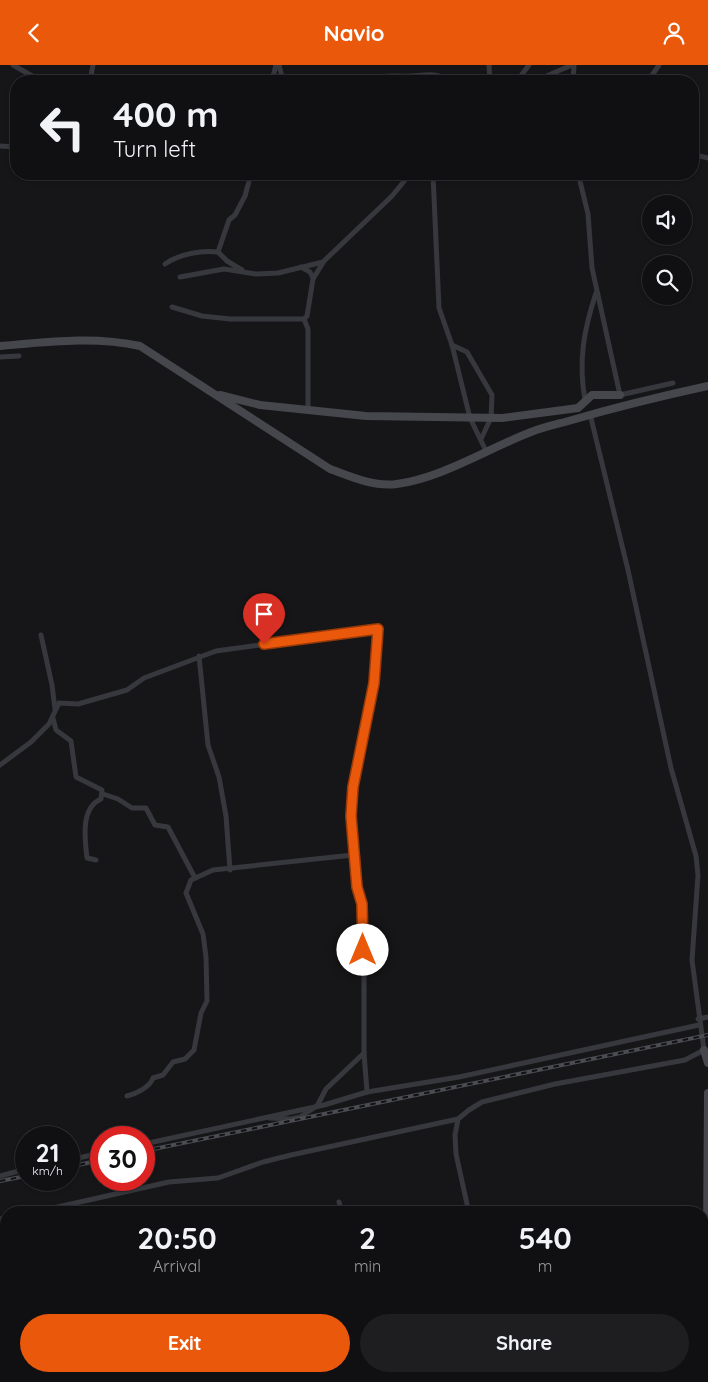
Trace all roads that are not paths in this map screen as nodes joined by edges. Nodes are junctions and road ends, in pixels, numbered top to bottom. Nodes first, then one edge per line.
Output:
1 (13, 65) edge
2 (26, 65) edge
3 (529, 65) edge
4 (573, 65) edge
5 (22, 71) junction
6 (30, 75) edge
7 (521, 75) edge
8 (549, 75) edge
9 (249, 180) edge
10 (405, 180) edge
11 (433, 180) edge
12 (581, 180) edge
13 (218, 252) junction
14 (324, 261) junction
15 (165, 264) dead end
16 (301, 267) junction
17 (245, 272) junction
18 (180, 277) dead end
19 (313, 277) junction
20 (597, 291) junction
21 (172, 307) dead end
22 (304, 319) junction
23 (452, 345) junction
24 (0, 346) edge
25 (19, 356) dead end
26 (0, 357) edge
27 (673, 383) dead end
28 (708, 386) edge
29 (215, 394) junction
30 (620, 395) junction
31 (585, 399) junction
32 (308, 411) junction
33 (590, 414) junction
34 (470, 418) junction
35 (491, 418) junction
36 (481, 439) junction
37 (487, 453) junction
38 (41, 635) dead end
39 (199, 655) junction
40 (55, 712) junction
41 (53, 719) junction
42 (0, 765) edge
43 (103, 794) junction
44 (353, 855) junction
45 (96, 860) dead end
46 (230, 870) junction
47 (195, 878) junction
48 (708, 1017) edge
49 (699, 1022) junction
50 (704, 1050) junction
51 (364, 1053) junction
52 (708, 1063) edge
53 (367, 1092) junction
54 (708, 1093) edge
55 (127, 1096) dead end
56 (317, 1106) junction
57 (458, 1119) junction
58 (155, 1142) edge
59 (15, 1172) edge
60 (0, 1175) edge
61 (339, 1202) dead end
62 (62, 1206) edge
63 (340, 1206) edge
64 (467, 1206) edge
65 (706, 1206) edge

1 - 5 street
2 - 5 street
3 - 7 street
4 - 8 street
5 - 6 street
9 - 13 street
10 - 14 street
11 - 23 street
12 - 20 street
13 - 15 street
13 - 17 street
14 - 16 street
14 - 19 street
16 - 17 street
16 - 19 street
17 - 18 street
19 - 22 street
20 - 30 street
20 - 31 street
21 - 22 street
22 - 32 street
23 - 34 street
23 - 35 street
24 - 29 street
25 - 26 street
27 - 30 street
28 - 33 street
29 - 32 street
29 - 37 street
30 - 31 street
31 - 35 street
32 - 34 street
33 - 37 street
33 - 49 street
34 - 35 street
34 - 36 street
35 - 36 street
36 - 37 street
38 - 40 street
39 - 40 street
39 - 44 street
39 - 46 street
40 - 41 street
41 - 42 street
41 - 43 street
43 - 45 street
43 - 47 street
44 - 46 street
44 - 51 street
46 - 47 street
47 - 55 street
48 - 49 street
49 - 50 street
49 - 53 street
50 - 52 street
50 - 57 street
51 - 53 street
51 - 56 street
53 - 56 street
54 - 65 street
56 - 58 street
57 - 62 street
57 - 64 street
59 - 60 street
61 - 63 street

